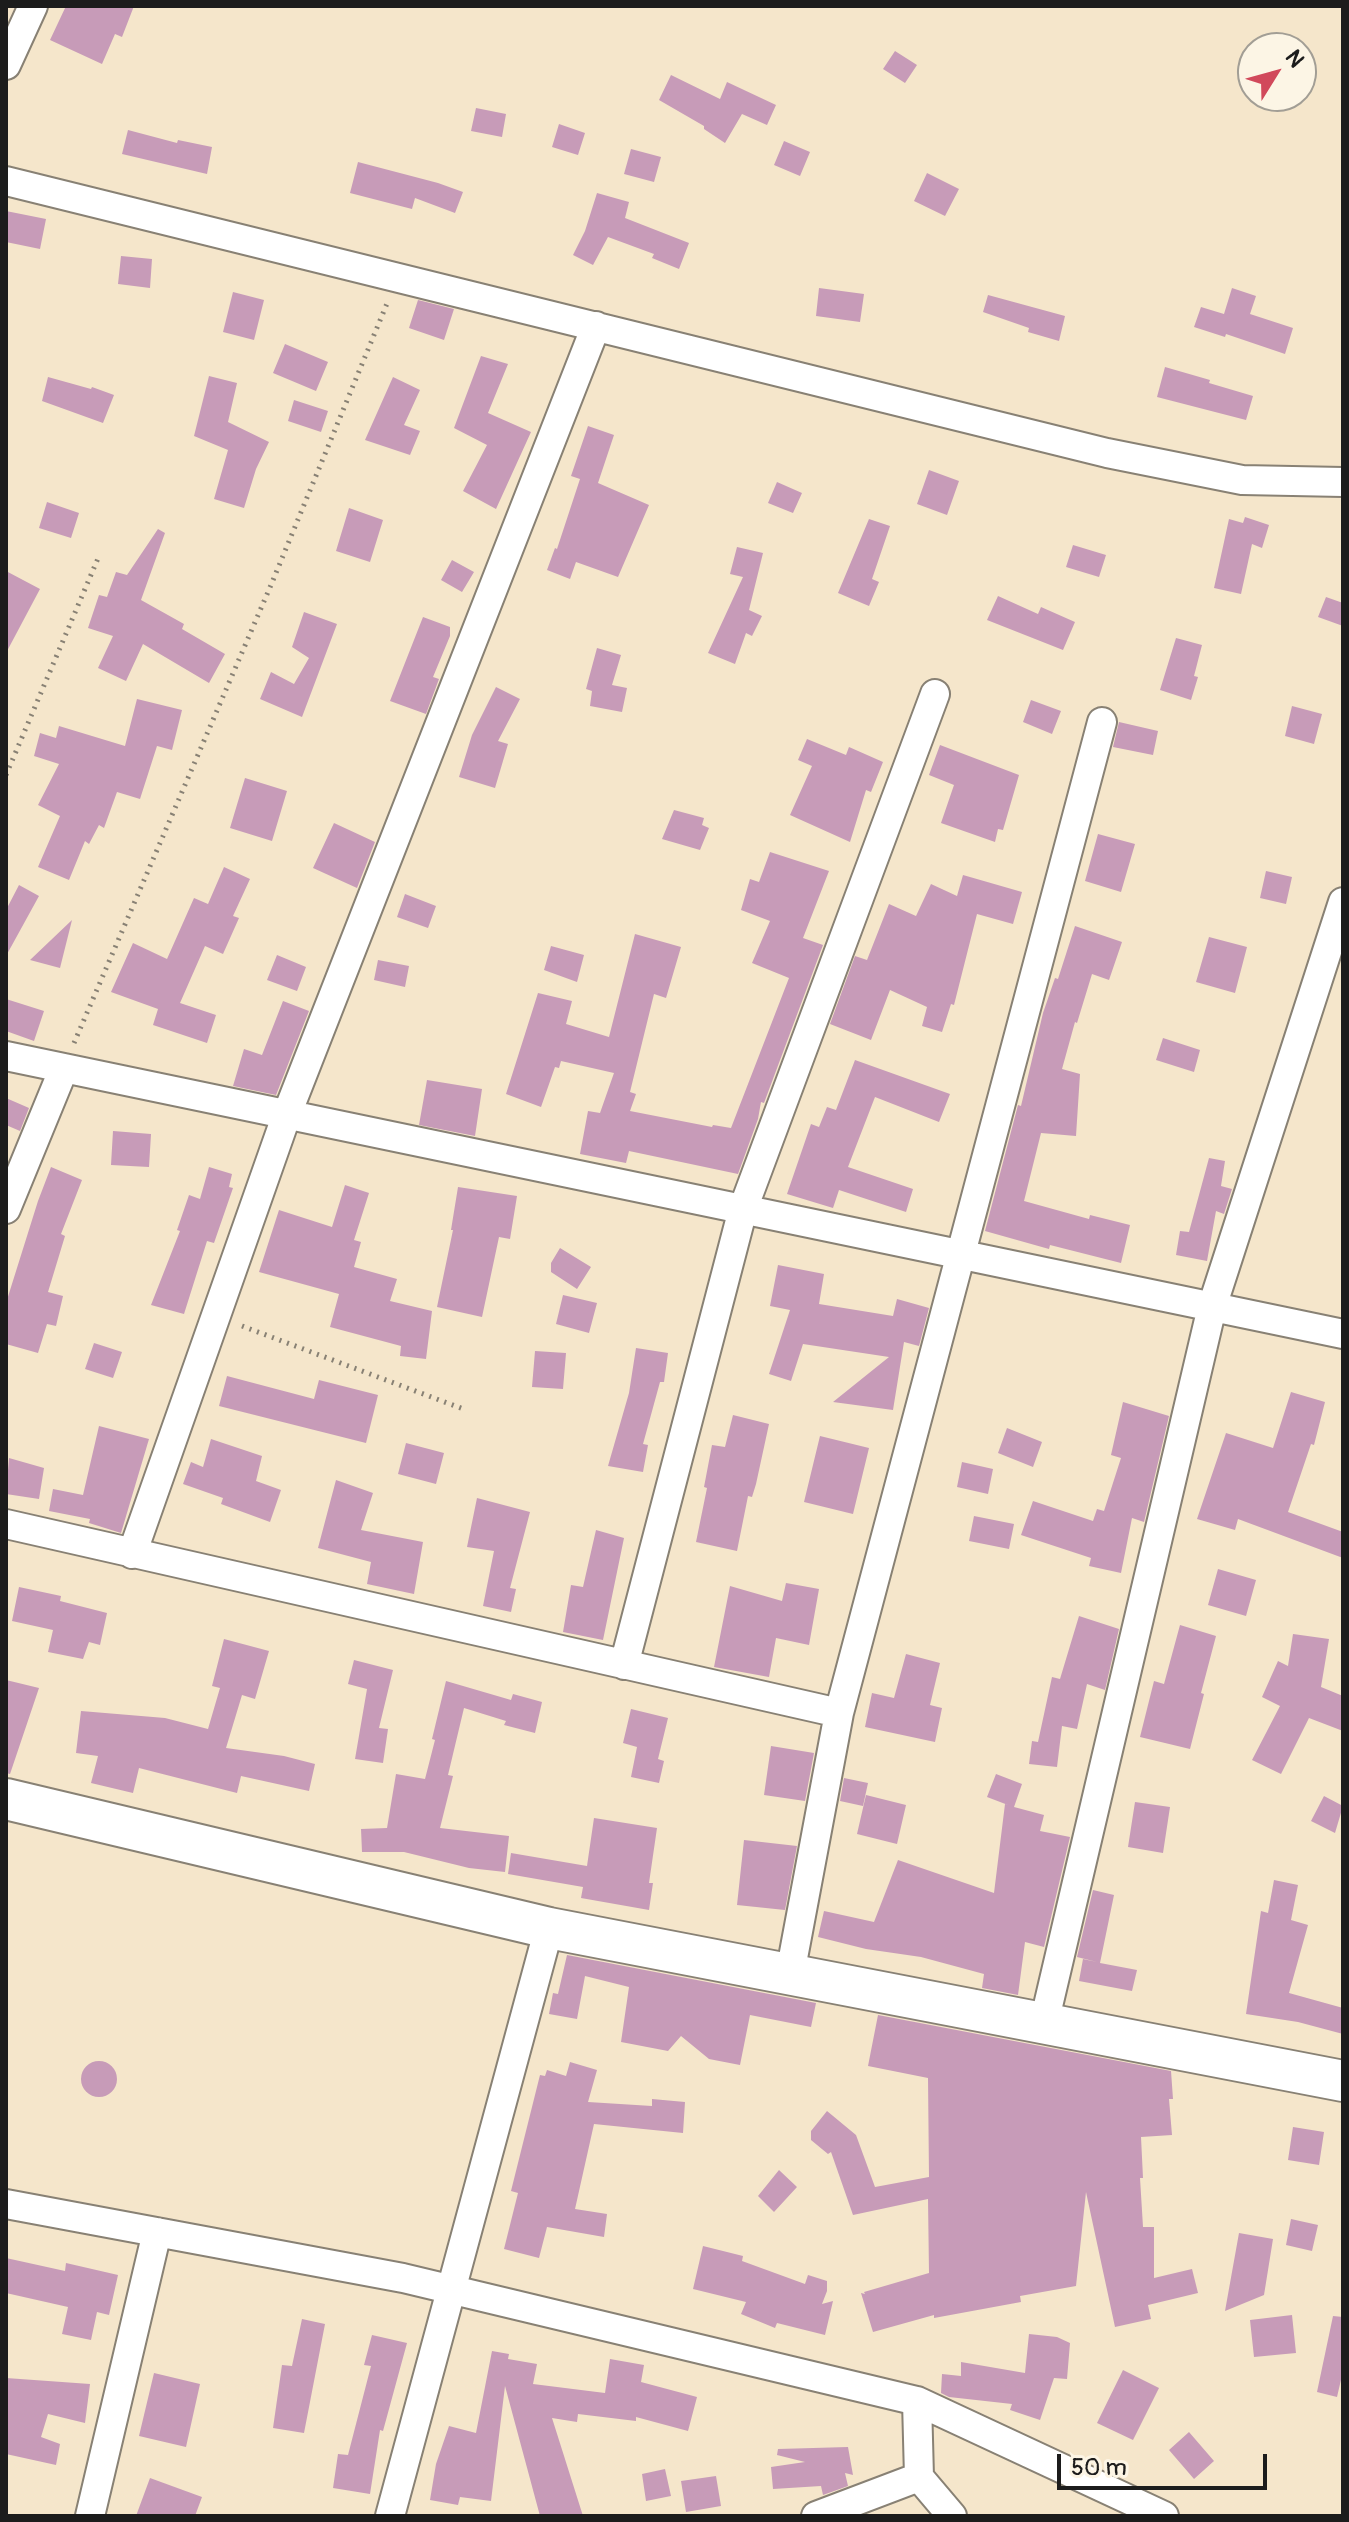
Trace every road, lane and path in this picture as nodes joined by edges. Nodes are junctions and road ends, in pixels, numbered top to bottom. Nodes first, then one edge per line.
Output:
1 (33, 6) edge
2 (6, 65) edge
3 (6, 181) edge
4 (398, 277) junction
5 (596, 326) junction
6 (1343, 482) edge
7 (99, 556) dead end
8 (935, 694) dead end
9 (1102, 722) dead end
10 (6, 775) edge
11 (1343, 902) edge
12 (6, 1056) edge
13 (64, 1068) junction
14 (287, 1114) junction
15 (6, 1209) edge
16 (743, 1209) junction
17 (959, 1254) junction
18 (1212, 1307) junction
19 (215, 1317) junction
20 (1343, 1334) edge
21 (466, 1410) dead end
22 (6, 1524) edge
23 (132, 1554) junction
24 (624, 1665) junction
25 (839, 1713) junction
26 (6, 1799) edge
27 (549, 1928) junction
28 (790, 1974) junction
29 (1044, 2023) junction
30 (1343, 2081) edge
31 (6, 2204) edge
32 (157, 2232) junction
33 (453, 2290) junction
34 (917, 2401) junction
35 (919, 2477) junction
36 (90, 2516) edge
37 (390, 2516) edge
38 (816, 2516) edge
39 (952, 2516) edge
40 (1164, 2516) edge

1 - 2 street
3 - 4 street
4 - 5 street
4 - 13 path
5 - 6 street
5 - 14 street
7 - 10 path
8 - 16 street
9 - 17 street
11 - 18 street
12 - 13 street
13 - 14 street
13 - 15 street
14 - 16 street
14 - 19 street
16 - 17 street
16 - 24 street
17 - 18 street
17 - 25 street
18 - 20 street
18 - 29 street
19 - 21 path
19 - 23 street
22 - 23 street
23 - 24 street
24 - 25 street
25 - 28 street
26 - 27 main road
27 - 28 main road
27 - 33 street
28 - 29 main road
29 - 30 main road
31 - 32 street
32 - 33 street
32 - 36 street
33 - 34 street
33 - 37 street
34 - 35 street
34 - 40 street
35 - 38 street
35 - 39 street

